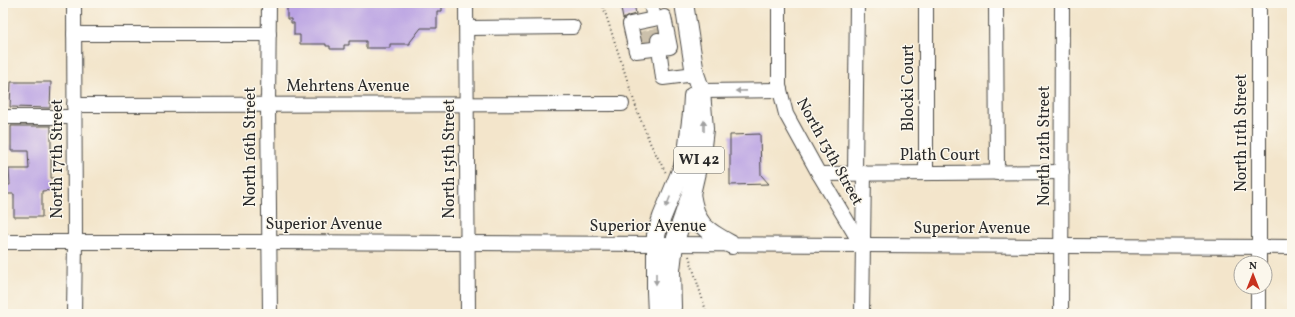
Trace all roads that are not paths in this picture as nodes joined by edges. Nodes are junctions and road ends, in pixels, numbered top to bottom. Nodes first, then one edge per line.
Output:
1 (74, 3) edge
2 (269, 3) edge
3 (466, 3) edge
4 (651, 3) edge
5 (779, 3) edge
6 (857, 3) edge
7 (926, 3) edge
8 (996, 3) edge
9 (1062, 3) edge
10 (1259, 3) edge
11 (685, 8) edge
12 (574, 27) dead end
13 (467, 28) junction
14 (652, 33) junction
15 (74, 34) junction
16 (268, 34) junction
17 (695, 74) junction
18 (780, 90) junction
19 (701, 91) junction
20 (467, 104) junction
21 (622, 104) dead end
22 (268, 105) junction
23 (74, 111) junction
24 (3, 117) edge
25 (1062, 172) junction
26 (860, 173) junction
27 (926, 173) junction
28 (997, 173) junction
29 (819, 174) junction
30 (691, 194) junction
31 (3, 242) edge
32 (75, 242) junction
33 (268, 242) junction
34 (468, 244) junction
35 (656, 244) junction
36 (682, 244) junction
37 (732, 245) junction
38 (862, 246) junction
39 (1061, 246) junction
40 (1259, 247) junction
41 (1292, 247) edge
42 (1259, 255) edge
43 (1258, 295) edge
44 (74, 314) edge
45 (270, 314) edge
46 (468, 314) edge
47 (657, 314) edge
48 (670, 314) edge
49 (862, 314) edge
50 (1061, 314) edge
51 (1258, 314) edge

1 - 15 street, North 17th Street
2 - 16 street, North 16th Street
3 - 13 street, North 15th Street
4 - 14 street
5 - 18 street, North 13th Street
6 - 26 street
7 - 27 street, Blocki Court
8 - 28 street
9 - 25 street, North 12th Street
10 - 40 street, North 11th Street
11 - 14 street
11 - 17 main road, WI 42
12 - 13 street
13 - 20 street, North 15th Street
14 - 17 street
15 - 16 street
15 - 23 street, North 17th Street
16 - 22 street, North 16th Street
17 - 19 main road, WI 42
17 -> 35 main road, WI 42
18 -> 19 street
18 - 29 street, North 13th Street
30 -> 19 main road, WI 42
20 - 21 street, Mehrtens Avenue
20 - 22 street, Mehrtens Avenue
20 - 34 street, North 15th Street
22 - 23 street, Mehrtens Avenue
22 - 33 street, North 16th Street
23 - 24 street, Mehrtens Avenue
23 - 32 street, North 17th Street
25 - 28 street, Plath Court
25 - 39 street, North 12th Street
26 - 27 street, Plath Court
26 - 29 street, Plath Court
26 - 38 street
27 - 28 street, Plath Court
29 - 38 street, North 13th Street
30 - 36 main road, WI 42
30 - 37 main road
31 - 32 street, Superior Avenue
32 - 33 street, Superior Avenue
32 - 44 street, North 17th Street
33 - 34 street, Superior Avenue
33 - 45 street, North 16th Street
34 - 35 street, Superior Avenue
34 - 46 street, North 15th Street
35 - 36 street, Superior Avenue
35 -> 47 main road, WI 42
36 - 37 street, Superior Avenue
36 - 48 main road, WI 42
37 - 38 street, Superior Avenue
38 - 39 street, Superior Avenue
38 - 49 street
39 - 40 street, Superior Avenue
39 - 50 street, North 12th Street
40 - 41 street, Superior Avenue
40 - 42 street, North 11th Street
43 - 51 street

